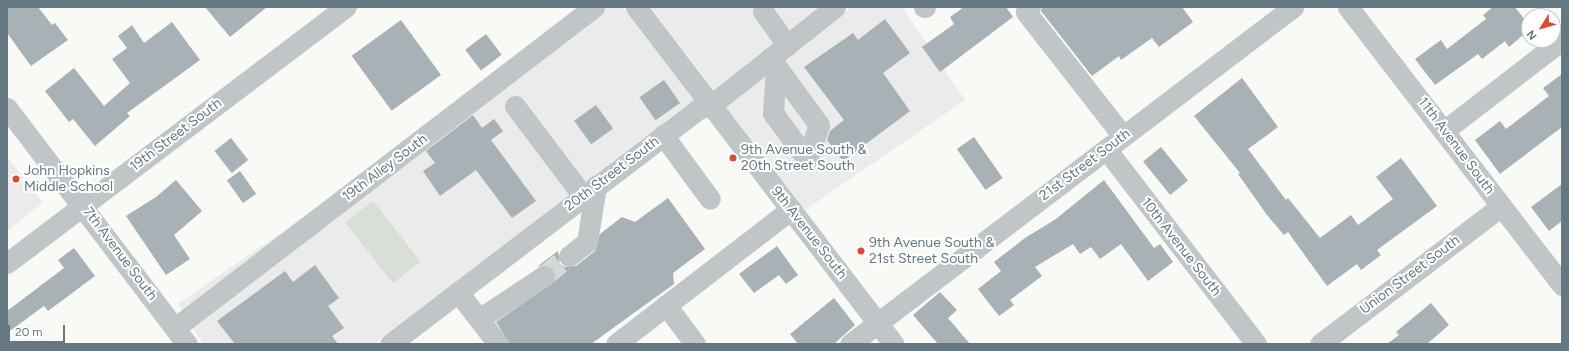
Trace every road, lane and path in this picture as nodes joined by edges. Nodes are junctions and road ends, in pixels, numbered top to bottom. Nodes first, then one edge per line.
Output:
1 (346, 7) edge
2 (594, 7) edge
3 (636, 7) edge
4 (835, 7) edge
5 (1030, 7) edge
6 (1293, 7) edge
7 (1348, 7) edge
8 (763, 11) dead end
9 (1562, 40) edge
10 (787, 44) junction
11 (711, 105) junction
12 (515, 106) dead end
13 (7, 108) edge
14 (1445, 130) junction
15 (663, 135) junction
16 (1123, 136) junction
17 (1106, 149) junction
18 (590, 191) junction
19 (710, 199) dead end
20 (83, 205) junction
21 (1501, 206) junction
22 (791, 209) junction
23 (569, 256) tunnel mouth
24 (7, 263) edge
25 (544, 276) tunnel mouth
26 (1560, 277) edge
27 (458, 292) junction
28 (666, 305) junction
29 (479, 319) junction
30 (878, 322) junction
31 (181, 336) edge
32 (622, 342) edge
33 (390, 344) edge
34 (498, 344) edge
35 (695, 344) edge
36 (850, 344) edge
37 (894, 344) edge
38 (1256, 344) edge
39 (1320, 344) edge

1 - 20 street, 19th Street South
2 - 31 street, 19th Alley South
3 - 11 street, 9th Avenue South
4 - 10 street, 20th Street South
5 - 16 street
6 - 16 street, 21st Street South
7 - 14 street, 11th Avenue South
8 - 10 street
9 - 14 street
10 - 11 street, 20th Street South
11 - 15 street, 20th Street South
11 - 22 street, 9th Avenue South
12 - 18 street
13 - 20 street, 7th Avenue South
14 - 21 street, 11th Avenue South
15 - 18 street, 20th Street South
15 - 19 street
16 - 17 street, 21st Street South
17 - 30 street, 21st Street South
17 - 38 street, 10th Avenue South
18 - 23 street
18 - 27 street, 20th Street South
20 - 24 street, 19th Street South
20 - 31 street, 7th Avenue South
21 - 26 street, 11th Avenue South
21 - 39 street, Union Street South
22 - 28 street
22 - 30 street, 9th Avenue South
25 - 29 street
27 - 29 street
27 - 33 street, 20th Street South
28 - 32 street
28 - 35 street
29 - 34 street
30 - 36 street, 21st Street South
30 - 37 street, 9th Avenue South

